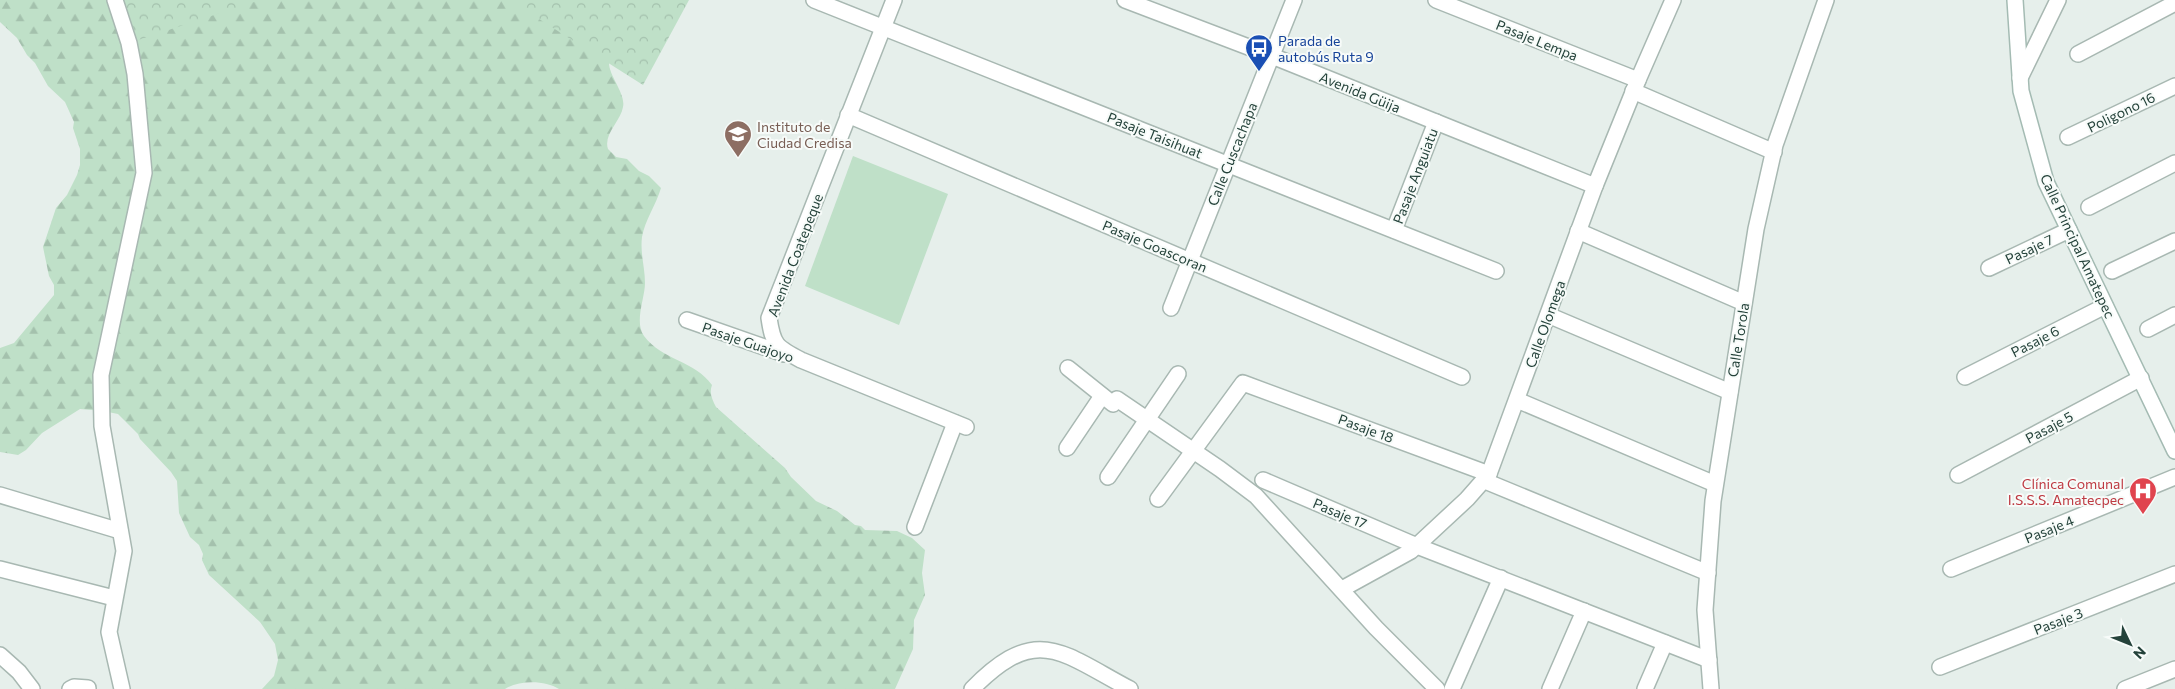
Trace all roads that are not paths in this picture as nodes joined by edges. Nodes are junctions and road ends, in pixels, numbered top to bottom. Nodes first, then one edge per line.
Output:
1 (115, 0) edge
2 (814, 0) edge
3 (894, 0) edge
4 (1126, 0) edge
5 (1294, 0) edge
6 (1436, 0) edge
7 (1673, 0) edge
8 (1826, 0) edge
9 (2015, 0) edge
10 (2058, 0) edge
11 (2175, 3) edge
12 (883, 28) junction
13 (2078, 54) dead end
14 (1272, 56) junction
15 (2020, 78) junction
16 (1635, 85) junction
17 (2175, 86) edge
18 (848, 115) junction
19 (1436, 122) junction
20 (2068, 137) dead end
21 (1774, 152) junction
22 (2175, 163) edge
23 (1228, 164) junction
24 (1595, 186) junction
25 (2089, 207) dead end
26 (1394, 230) junction
27 (2069, 230) junction
28 (1578, 231) junction
29 (2175, 241) edge
30 (1189, 260) junction
31 (1989, 268) dead end
32 (1496, 270) dead end
33 (2112, 271) dead end
34 (1744, 302) junction
35 (2105, 306) junction
36 (1171, 308) dead end
37 (1548, 316) junction
38 (2175, 316) edge
39 (686, 320) dead end
40 (2148, 329) dead end
41 (810, 363) junction
42 (1068, 368) dead end
43 (1178, 374) dead end
44 (1462, 377) dead end
45 (1965, 377) dead end
46 (2141, 378) junction
47 (1730, 392) junction
48 (1102, 396) junction
49 (1517, 400) junction
50 (1146, 420) junction
51 (1067, 448) dead end
52 (1192, 450) junction
53 (2175, 451) edge
54 (1958, 475) dead end
55 (1108, 477) dead end
56 (1487, 477) junction
57 (2175, 477) edge
58 (1263, 480) dead end
59 (1715, 484) junction
60 (0, 495) edge
61 (1158, 499) dead end
62 (915, 527) dead end
63 (120, 531) junction
64 (1417, 546) junction
65 (0, 569) edge
66 (1951, 570) dead end
67 (1708, 573) junction
68 (2175, 574) edge
69 (1501, 578) junction
70 (1342, 589) junction
71 (114, 598) junction
72 (1584, 611) junction
73 (1665, 643) junction
74 (0, 655) edge
75 (1708, 660) junction
76 (1940, 667) dead end
77 (2175, 670) edge
78 (88, 688) edge
79 (32, 689) edge
80 (70, 689) edge
81 (122, 689) edge
82 (972, 689) edge
83 (1130, 689) edge
84 (1437, 689) edge
85 (1452, 689) edge
86 (1550, 689) edge
87 (1645, 689) edge
88 (1711, 689) edge
89 (2125, 689) edge

1 - 63 street
2 - 12 street, Pasaje Taisihuat
3 - 12 street, Avenida Coatepeque
4 - 14 street, Avenida Güija
5 - 14 street, Calle Cuscachapa
6 - 16 street, Pasaje Lempa
7 - 16 street, Calle Olomega
8 - 21 street, Calle Torola
9 - 15 street, Calle Principal Amatepec
10 - 15 street
11 - 13 street
12 - 18 street, Avenida Coatepeque
12 - 23 street, Pasaje Taisihuat
14 - 19 street, Avenida Güija
14 - 23 street, Calle Cuscachapa
15 - 27 street, Calle Principal Amatepec
16 - 21 street, Pasaje Lempa
16 - 24 street, Calle Olomega
17 - 20 street, Poligono 16
18 - 30 street, Pasaje Goascoran
18 - 41 street, Avenida Coatepeque
19 - 24 street, Avenida Güija
19 - 26 street, Pasaje Anguiatu
21 - 34 street, Calle Torola
22 - 25 street
23 - 26 street, Pasaje Taisihuat
23 - 30 street, Calle Cuscachapa
24 - 28 street, Calle Olomega
26 - 32 street, Pasaje Taisihuat
27 - 31 street, Pasaje 7
27 - 35 street, Calle Principal Amatepec
28 - 34 street
28 - 37 street, Calle Olomega
29 - 33 street
30 - 36 street, Calle Cuscachapa
30 - 44 street, Pasaje Goascoran
34 - 47 street, Calle Torola
35 - 45 street, Pasaje 6
35 - 46 street, Calle Principal Amatepec
37 - 47 street
37 - 49 street, Calle Olomega
38 - 40 street
39 - 41 street, Pasaje Guajoyo
41 - 62 street, Avenida Coatepeque
42 - 48 street
43 - 50 street
46 - 53 street, Calle Principal Amatepec
46 - 54 street, Pasaje 5
47 - 59 street, Calle Torola
48 - 50 street
48 - 51 street
49 - 56 street, Calle Olomega
49 - 59 street
50 - 52 street
50 - 55 street
52 - 56 street, Pasaje 18
52 - 61 street
52 - 70 street
56 - 64 street, Calle Olomega
56 - 67 street, Pasaje 18
57 - 66 street, Pasaje 4
58 - 64 street, Pasaje 17
59 - 67 street, Calle Torola
60 - 63 street
63 - 71 street
64 - 69 street, Pasaje 17
64 - 70 street, Calle Olomega
65 - 71 street
67 - 75 street, Calle Torola
68 - 76 street, Pasaje 3
69 - 72 street, Pasaje 17
69 - 85 street
70 - 84 street
71 - 81 street
72 - 73 street, Pasaje 17
72 - 86 street
73 - 75 street, Pasaje 17
73 - 87 street
74 - 79 street
75 - 88 street, Calle Torola
77 - 89 street
78 - 80 street
82 - 83 street

